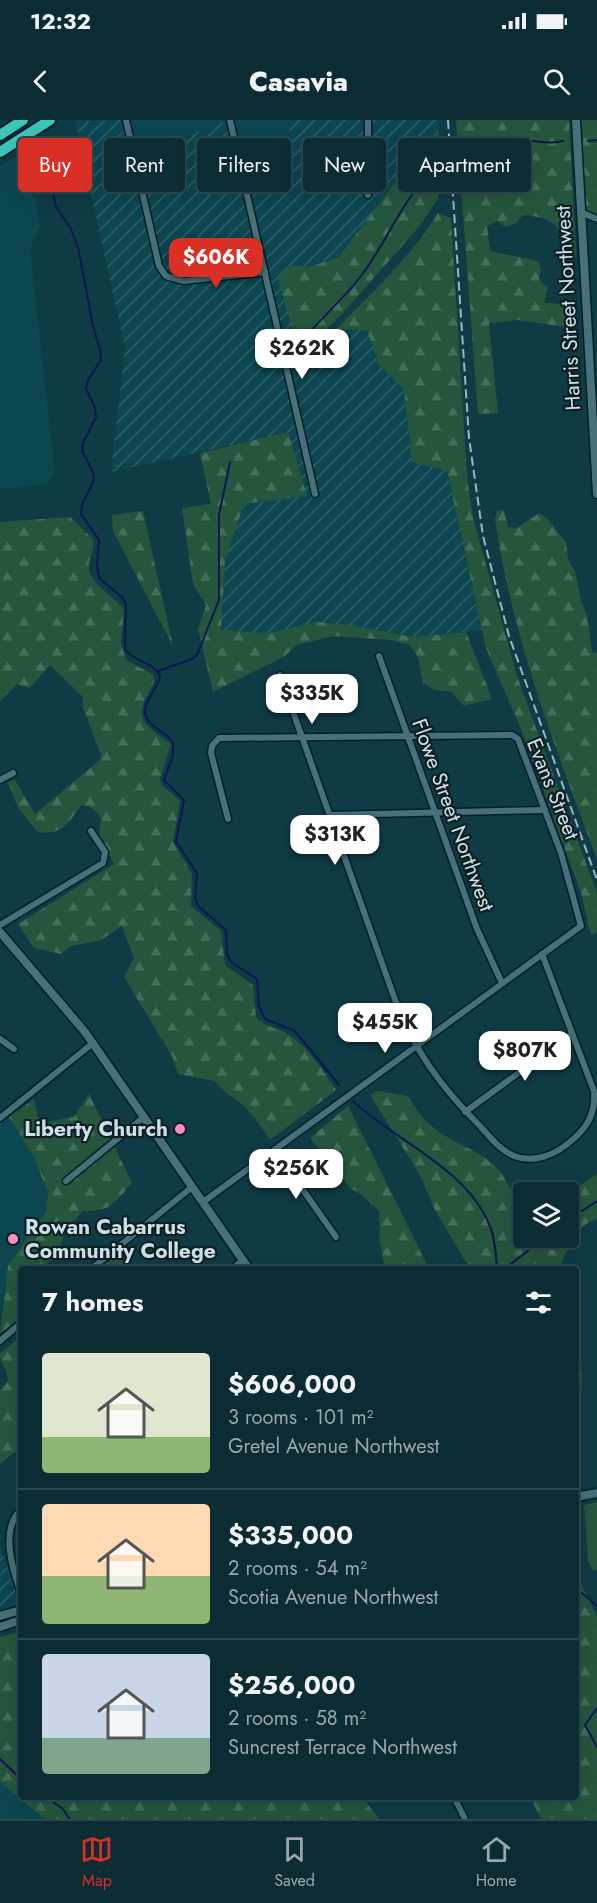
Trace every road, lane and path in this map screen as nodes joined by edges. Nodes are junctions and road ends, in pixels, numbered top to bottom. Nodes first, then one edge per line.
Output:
1 (23, 120) edge
2 (50, 120) edge
3 (126, 120) edge
4 (230, 120) edge
5 (368, 120) edge
6 (576, 120) edge
7 (0, 135) edge
8 (0, 152) edge
9 (368, 195) dead end
10 (580, 212) junction
11 (597, 219) edge
12 (265, 272) junction
13 (315, 494) dead end
14 (597, 494) edge
15 (379, 656) dead end
16 (280, 675) dead end
17 (407, 736) junction
18 (301, 737) junction
19 (13, 773) dead end
20 (0, 780) edge
21 (545, 810) junction
22 (435, 813) junction
23 (330, 815) junction
24 (228, 819) dead end
25 (91, 831) dead end
26 (0, 925) edge
27 (0, 932) edge
28 (542, 954) junction
29 (502, 983) junction
30 (572, 1034) junction
31 (0, 1039) edge
32 (93, 1043) junction
33 (415, 1047) junction
34 (14, 1049) dead end
35 (465, 1112) junction
36 (144, 1117) junction
37 (0, 1118) edge
38 (275, 1150) junction
39 (66, 1181) dead end
40 (192, 1187) junction
41 (203, 1202) junction
42 (336, 1237) dead end
43 (243, 1260) junction
44 (95, 1266) edge
45 (236, 1266) edge
46 (247, 1266) edge
47 (18, 1326) edge
48 (0, 1341) edge
49 (597, 1493) edge
50 (579, 1496) edge
51 (18, 1513) edge
52 (18, 1585) edge
53 (16, 1611) edge
54 (0, 1616) edge
55 (18, 1621) edge
56 (0, 1623) edge
57 (0, 1627) edge
58 (456, 1800) edge
59 (465, 1819) edge

1 - 7 highway
2 - 8 highway
3 - 12 street
4 - 12 street
5 - 9 street
6 - 10 street, Harris Street Northwest
10 - 11 street
10 - 14 street, Harris Street Northwest
12 - 13 street
15 - 17 street, Flowe Street Northwest
16 - 18 street
17 - 18 street
17 - 21 street, Evans Street
17 - 22 street, Flowe Street Northwest
18 - 23 street
18 - 24 street
19 - 20 street
21 - 22 street
21 - 28 street, Evans Street
22 - 23 street
22 - 29 street, Flowe Street Northwest
23 - 33 street
25 - 26 street
27 - 32 street
28 - 29 street
28 - 30 street
29 - 33 street
30 - 35 street
30 - 35 street
31 - 34 street
32 - 36 street
32 - 37 street
33 - 35 street
33 - 38 street
36 - 39 street
36 - 40 street
38 - 41 street
38 - 42 street
40 - 41 street
40 - 44 street
41 - 43 street
43 - 45 street
43 - 46 street
47 - 48 street
49 - 50 street
51 - 52 street
53 - 54 street
53 - 56 street
55 - 57 street
58 - 59 street

